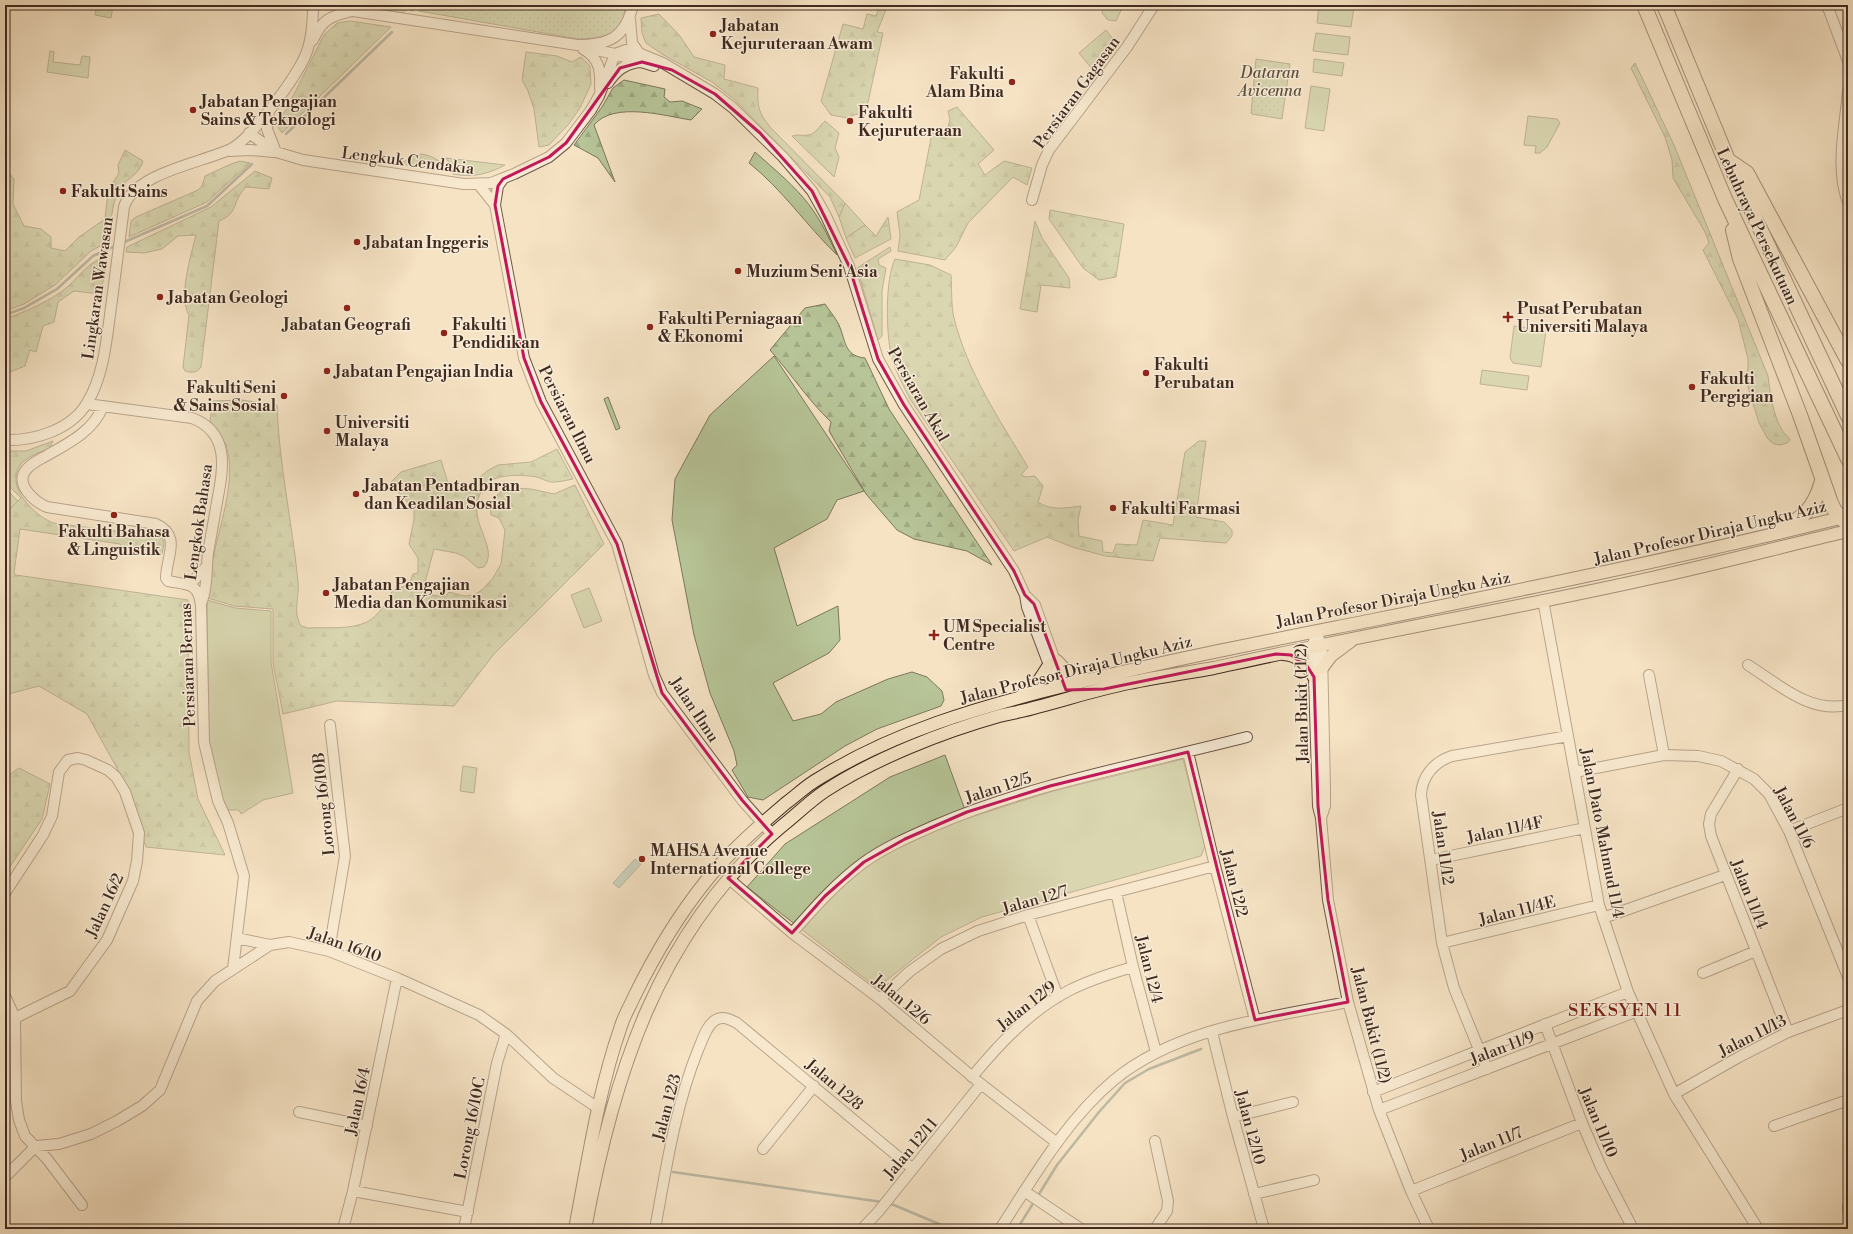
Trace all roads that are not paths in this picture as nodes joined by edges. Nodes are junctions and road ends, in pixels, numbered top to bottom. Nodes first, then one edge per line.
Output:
1 (313, 5) edge
2 (337, 5) edge
3 (633, 5) edge
4 (1154, 5) edge
5 (1644, 5) edge
6 (1664, 5) edge
7 (1827, 5) edge
8 (352, 11) junction
9 (630, 19) junction
10 (577, 45) junction
11 (307, 52) junction
12 (615, 54) junction
13 (640, 57) junction
14 (1848, 61) edge
15 (1848, 92) edge
16 (599, 96) junction
17 (270, 109) junction
18 (250, 133) junction
19 (226, 151) junction
20 (276, 152) junction
21 (1728, 160) junction
22 (503, 179) junction
23 (479, 184) junction
24 (1725, 199) junction
25 (1032, 200) dead end
26 (1848, 202) edge
27 (495, 205) junction
28 (1848, 361) edge
29 (87, 404) junction
30 (103, 406) junction
31 (1848, 416) edge
32 (5, 440) edge
33 (1848, 458) edge
34 (1822, 481) junction
35 (1846, 519) edge
36 (1848, 531) edge
37 (1778, 532) junction
38 (614, 537) joint
39 (206, 567) junction
40 (184, 584) junction
41 (1543, 600) junction
42 (201, 605) junction
43 (1316, 631) junction
44 (1355, 638) junction
45 (1317, 646) junction
46 (1276, 654) junction
47 (1053, 663) junction
48 (1748, 665) dead end
49 (1318, 673) junction
50 (1649, 675) dead end
51 (1093, 678) junction
52 (1060, 688) junction
53 (1104, 689) junction
54 (1019, 697) junction
55 (1848, 706) edge
56 (998, 717) junction
57 (330, 725) dead end
58 (1568, 736) junction
59 (1247, 737) dead end
60 (1188, 752) junction
61 (1664, 755) junction
62 (1738, 769) junction
63 (1575, 772) junction
64 (1848, 808) edge
65 (762, 823) junction
66 (1585, 828) junction
67 (1789, 831) junction
68 (772, 834) junction
69 (1431, 860) junction
70 (1215, 866) junction
71 (1725, 875) junction
72 (728, 878) junction
73 (1116, 892) junction
74 (5, 893) edge
75 (1599, 905) junction
76 (1028, 915) junction
77 (1603, 918) junction
78 (792, 933) junction
79 (237, 938) junction
80 (1442, 943) junction
81 (270, 945) junction
82 (329, 951) junction
83 (1756, 951) junction
84 (249, 957) junction
85 (1133, 967) junction
86 (233, 969) junction
87 (1703, 973) dead end
88 (1848, 977) edge
89 (397, 978) junction
90 (1628, 992) junction
91 (5, 996) edge
92 (1058, 997) junction
93 (880, 999) junction
94 (1348, 1002) junction
95 (1848, 1010) edge
96 (1635, 1012) junction
97 (15, 1018) junction
98 (1255, 1020) junction
99 (737, 1023) joint
100 (1545, 1024) junction
101 (1212, 1032) junction
102 (1788, 1032) junction
103 (506, 1034) junction
104 (1552, 1044) junction
105 (1479, 1050) junction
106 (1156, 1052) junction
107 (1487, 1069) junction
108 (972, 1077) junction
109 (981, 1084) junction
110 (814, 1086) junction
111 (1373, 1092) junction
112 (1674, 1094) junction
113 (1848, 1100) edge
114 (1293, 1102) dead end
115 (598, 1108) junction
116 (1379, 1110) junction
117 (299, 1112) dead end
118 (1233, 1117) junction
119 (1582, 1123) junction
120 (367, 1126) junction
121 (1774, 1126) dead end
122 (1155, 1141) dead end
123 (1057, 1143) junction
124 (589, 1144) junction
125 (36, 1146) junction
126 (604, 1147) junction
127 (763, 1149) dead end
128 (913, 1169) junction
129 (5, 1177) edge
130 (1314, 1180) dead end
131 (353, 1191) junction
132 (1024, 1191) junction
133 (1411, 1191) junction
134 (1254, 1194) junction
135 (82, 1205) dead end
136 (1848, 1206) edge
137 (468, 1212) junction
138 (1848, 1212) edge
139 (343, 1229) edge
140 (464, 1229) edge
141 (567, 1229) edge
142 (575, 1229) edge
143 (585, 1229) edge
144 (594, 1229) edge
145 (655, 1229) edge
146 (862, 1229) edge
147 (1000, 1229) edge
148 (1080, 1229) edge
149 (1155, 1229) edge
150 (1264, 1229) edge
151 (1429, 1229) edge
152 (1633, 1229) edge
153 (1758, 1229) edge

1 - 11 street
2 - 8 street
3 - 9 street
4 - 25 street, Persiaran Gagasan
5 - 24 highway, Lebuhraya Persekutuan
6 - 21 highway, Lebuhraya Persekutuan
7 - 14 street
8 - 10 street
8 - 11 street, Lingkaran Wawasan
9 - 10 street
9 - 13 street
10 - 12 street, Persiaran Akal
10 - 16 street
11 - 17 street, Lingkaran Wawasan
12 - 13 street, Persiaran Akal
12 - 16 street, Lengkuk Cendakia
13 - 16 street
13 - 47 street, Persiaran Akal
15 - 26 street
16 - 22 street, Lengkuk Cendakia
17 - 18 street, Lingkaran Wawasan
17 - 20 street
18 - 19 street, Lingkaran Wawasan
18 - 20 street, Lengkuk Cendakia
19 - 20 street, Lengkuk Cendakia
19 - 29 street, Lingkaran Wawasan
20 - 23 street, Lengkuk Cendakia
21 - 28 highway
21 - 31 highway, Lebuhraya Persekutuan
22 - 23 street, Lengkuk Cendakia
22 - 27 street, Persiaran Ilmu
23 - 27 street, Persiaran Ilmu
24 - 33 highway, Lebuhraya Persekutuan
24 - 34 highway
27 - 38 street, Persiaran Ilmu
29 - 30 street, Lengkok Bahasa
29 - 32 street, Lingkaran Wawasan
30 - 39 street, Lengkok Bahasa
30 - 40 street, Persiaran Bernas
34 - 35 highway
34 - 37 highway
35 - 37 main road, Jalan Profesor Diraja Ungku Aziz
36 - 41 main road, Jalan Profesor Diraja Ungku Aziz
37 - 43 main road, Jalan Profesor Diraja Ungku Aziz
38 - 65 street, Jalan Ilmu
39 - 40 street
39 - 42 street, Lengkok Bahasa
40 - 42 street, Persiaran Bernas
41 - 44 main road, Jalan Profesor Diraja Ungku Aziz
41 - 58 street, Jalan Dato Mahmud 11/4
42 - 79 street, Persiaran Bernas
43 - 45 street, Jalan Bukit (11/2)
43 - 51 main road, Jalan Profesor Diraja Ungku Aziz
44 - 45 main road, Jalan Profesor Diraja Ungku Aziz
44 - 49 main road
45 - 46 main road, Jalan Profesor Diraja Ungku Aziz
45 - 49 street, Jalan Bukit (11/2)
46 - 49 main road
46 - 53 main road, Jalan Profesor Diraja Ungku Aziz
47 - 51 main road
47 - 52 street, Persiaran Akal
47 - 54 main road
48 - 55 street
49 - 94 street, Jalan Bukit (11/2)
50 - 61 street
51 - 52 main road, Jalan Profesor Diraja Ungku Aziz
52 - 53 main road
52 - 54 main road, Jalan Profesor Diraja Ungku Aziz
52 - 56 main road
53 - 56 main road, Jalan Profesor Diraja Ungku Aziz
54 - 65 main road, Jalan Profesor Diraja Ungku Aziz
56 - 68 main road, Jalan Profesor Diraja Ungku Aziz
57 - 82 street, Lorong 16/10B
58 - 63 street, Jalan Dato Mahmud 11/4
58 - 69 street, Jalan 11/12
59 - 60 street, Jalan 12/5
60 - 70 street, Jalan 12/2
60 - 78 street, Jalan 12/5
61 - 62 street, Jalan 11/6
61 - 63 street, Jalan 11/6
62 - 67 street, Jalan 11/6
62 - 71 street, Jalan 11/14
63 - 66 street, Jalan Dato Mahmud 11/4
64 - 67 street
65 - 68 street, Jalan Ilmu
65 - 115 main road, Jalan Profesor Diraja Ungku Aziz
66 - 69 street, Jalan 11/4F
66 - 75 street, Jalan Dato Mahmud 11/4
67 - 88 street, Jalan 11/6
68 - 72 main road, Jalan Profesor Diraja Ungku Aziz
69 - 80 street, Jalan 11/12
70 - 73 street, Jalan 12/7
70 - 98 street, Jalan 12/2
71 - 77 street
71 - 83 street, Jalan 11/14
72 - 78 street, Jalan 12/6
72 - 126 main road, Jalan Profesor Diraja Ungku Aziz
73 - 76 street, Jalan 12/7
73 - 85 street, Jalan 12/4
74 - 97 street, Jalan 16/2
75 - 77 street, Jalan Dato Mahmud 11/4
75 - 80 street, Jalan 11/4E
76 - 92 street
76 - 93 street, Jalan 12/7
77 - 90 street, Jalan Dato Mahmud 11/4
78 - 93 street, Jalan 12/6
79 - 81 street
79 - 84 street
79 - 86 street, Persiaran Bernas
80 - 105 street, Jalan 11/12
81 - 82 street, Jalan 16/10
81 - 84 street, Jalan 16/10
82 - 89 street, Jalan 16/10
83 - 87 street
83 - 102 street, Jalan 11/14
84 - 86 street, Jalan 16/10
85 - 92 street, Jalan 12/9
85 - 106 street, Jalan 12/4
86 - 125 street, Jalan 16/10
89 - 103 street, Jalan 16/10
89 - 120 street, Jalan 16/4
90 - 96 street, Jalan Dato Mahmud 11/4
90 - 100 street, Jalan 11/9
91 - 97 street
92 - 108 street, Jalan 12/9
93 - 108 street, Jalan 12/6
94 - 98 street
94 - 111 street, Jalan Bukit (11/2)
95 - 102 street, Jalan 11/13
96 - 104 street, Jalan 11/9
96 - 112 street, Jalan Dato Mahmud 11/4
97 - 125 street
98 - 101 street
99 - 110 street, Jalan 12/8
99 - 145 street, Jalan 12/3
100 - 104 street, Jalan 11/10
100 - 105 street, Jalan 11/9
101 - 106 street
101 - 118 street, Jalan 12/10
102 - 112 street, Jalan 11/13
103 - 115 street, Jalan 16/10
103 - 137 street, Lorong 16/10C
104 - 107 street, Jalan 11/9
104 - 119 street, Jalan 11/10
105 - 107 street, Jalan 11/12
105 - 111 street, Jalan 11/9
106 - 123 street
107 - 116 street, Jalan 11/9
108 - 109 street, Jalan 12/6
109 - 123 street, Jalan 12/6
109 - 128 street, Jalan 12/11
110 - 127 street
110 - 128 street, Jalan 12/8
111 - 116 street, Jalan Bukit (11/2)
112 - 153 street, Jalan Dato Mahmud 11/4
113 - 121 street
114 - 118 street
115 - 124 main road, Jalan Profesor Diraja Ungku Aziz
116 - 133 street, Jalan Bukit (11/2)
117 - 120 street
118 - 134 street, Jalan 12/10
119 - 133 street, Jalan 11/7
119 - 152 street, Jalan 11/10
120 - 131 street, Jalan 16/4
122 - 149 street
123 - 132 street
124 - 141 main road
124 - 142 main road, Jalan Profesor Diraja Ungku Aziz
125 - 129 street
125 - 135 street
126 - 143 main road, Jalan Profesor Diraja Ungku Aziz
126 - 144 main road
128 - 146 street, Jalan 12/11
130 - 134 street
131 - 137 street
131 - 139 street, Jalan 16/4
132 - 147 street
132 - 148 street
133 - 151 street, Jalan Bukit (11/2)
134 - 150 street, Jalan 12/10
136 - 138 street
137 - 140 street, Lorong 16/10C

